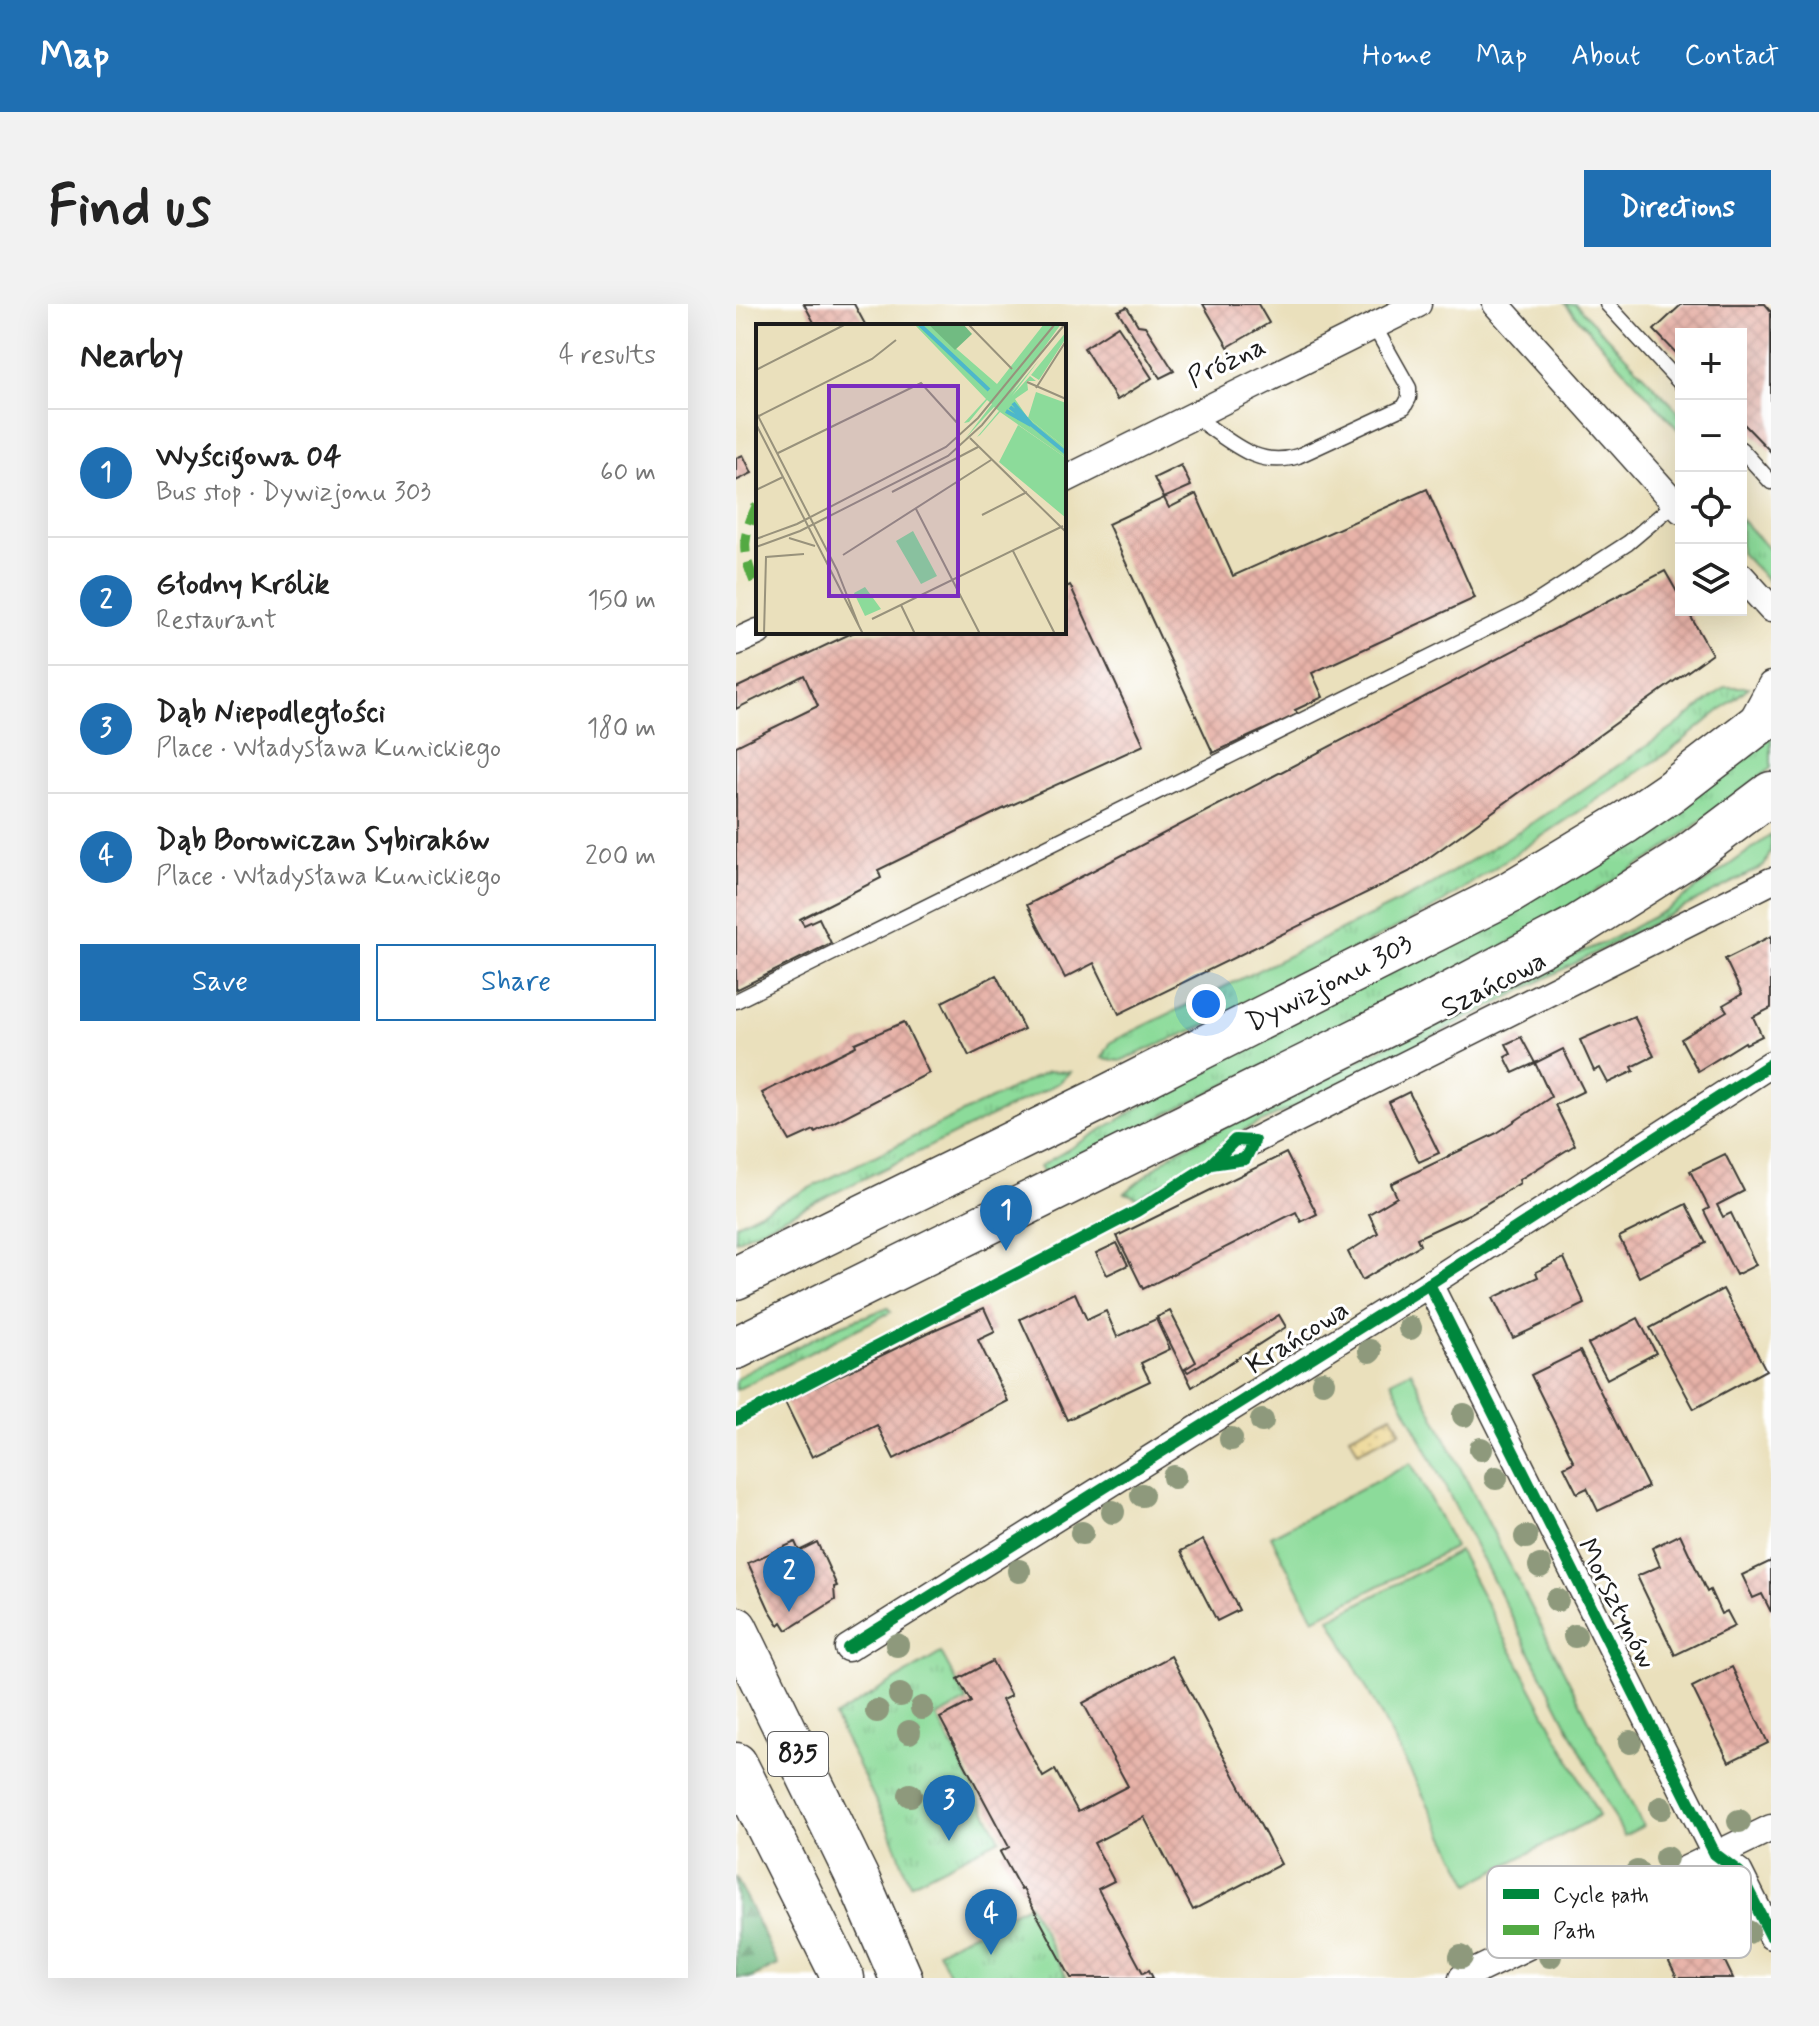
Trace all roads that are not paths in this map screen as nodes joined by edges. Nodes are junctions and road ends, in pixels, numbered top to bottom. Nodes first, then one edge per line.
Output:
1 (1418, 304) edge
2 (1496, 304) edge
3 (1607, 304) edge
4 (1374, 326) junction
5 (1675, 378) edge
6 (1193, 416) junction
7 (1747, 456) edge
8 (1066, 479) edge
9 (1771, 482) edge
10 (1675, 500) edge
11 (1675, 507) edge
12 (1747, 583) edge
13 (1771, 609) edge
14 (756, 633) edge
15 (736, 642) edge
16 (1771, 685) edge
17 (1756, 726) edge
18 (1771, 793) edge
19 (1771, 881) edge
20 (736, 1001) edge
21 (1771, 1064) edge
22 (1245, 1145) dead end
23 (843, 1226) junction
24 (736, 1258) edge
25 (736, 1278) edge
26 (1429, 1284) junction
27 (736, 1348) edge
28 (736, 1628) edge
29 (848, 1648) dead end
30 (736, 1764) edge
31 (1771, 1828) edge
32 (1715, 1854) junction
33 (1691, 1866) edge
34 (1731, 1866) edge
35 (1751, 1896) edge
36 (1771, 1936) edge
37 (1503, 1958) edge
38 (843, 1978) edge
39 (901, 1978) edge
40 (1462, 1978) edge

1 - 4 street, Próżna
2 - 10 street
3 - 5 lane
4 - 6 street, Próżna
4 - 6 lane
6 - 8 street, Próżna
7 - 9 lane
11 - 20 lane
12 - 13 street
14 - 15 street
16 - 17 street
17 - 23 main road, Dywizjonu 303
18 - 27 main road
19 - 22 street, Szańcowa
21 - 26 street, Krańcowa
23 - 24 main road
23 - 25 main road, Dywizjonu 303
26 - 29 street, Krańcowa
26 - 32 street, Morsztynów
28 - 39 main road, 835
30 - 38 main road, 835
31 - 32 street
32 - 33 street
32 - 34 street, Morsztynów
35 - 36 street, Morsztynów
37 - 40 street

